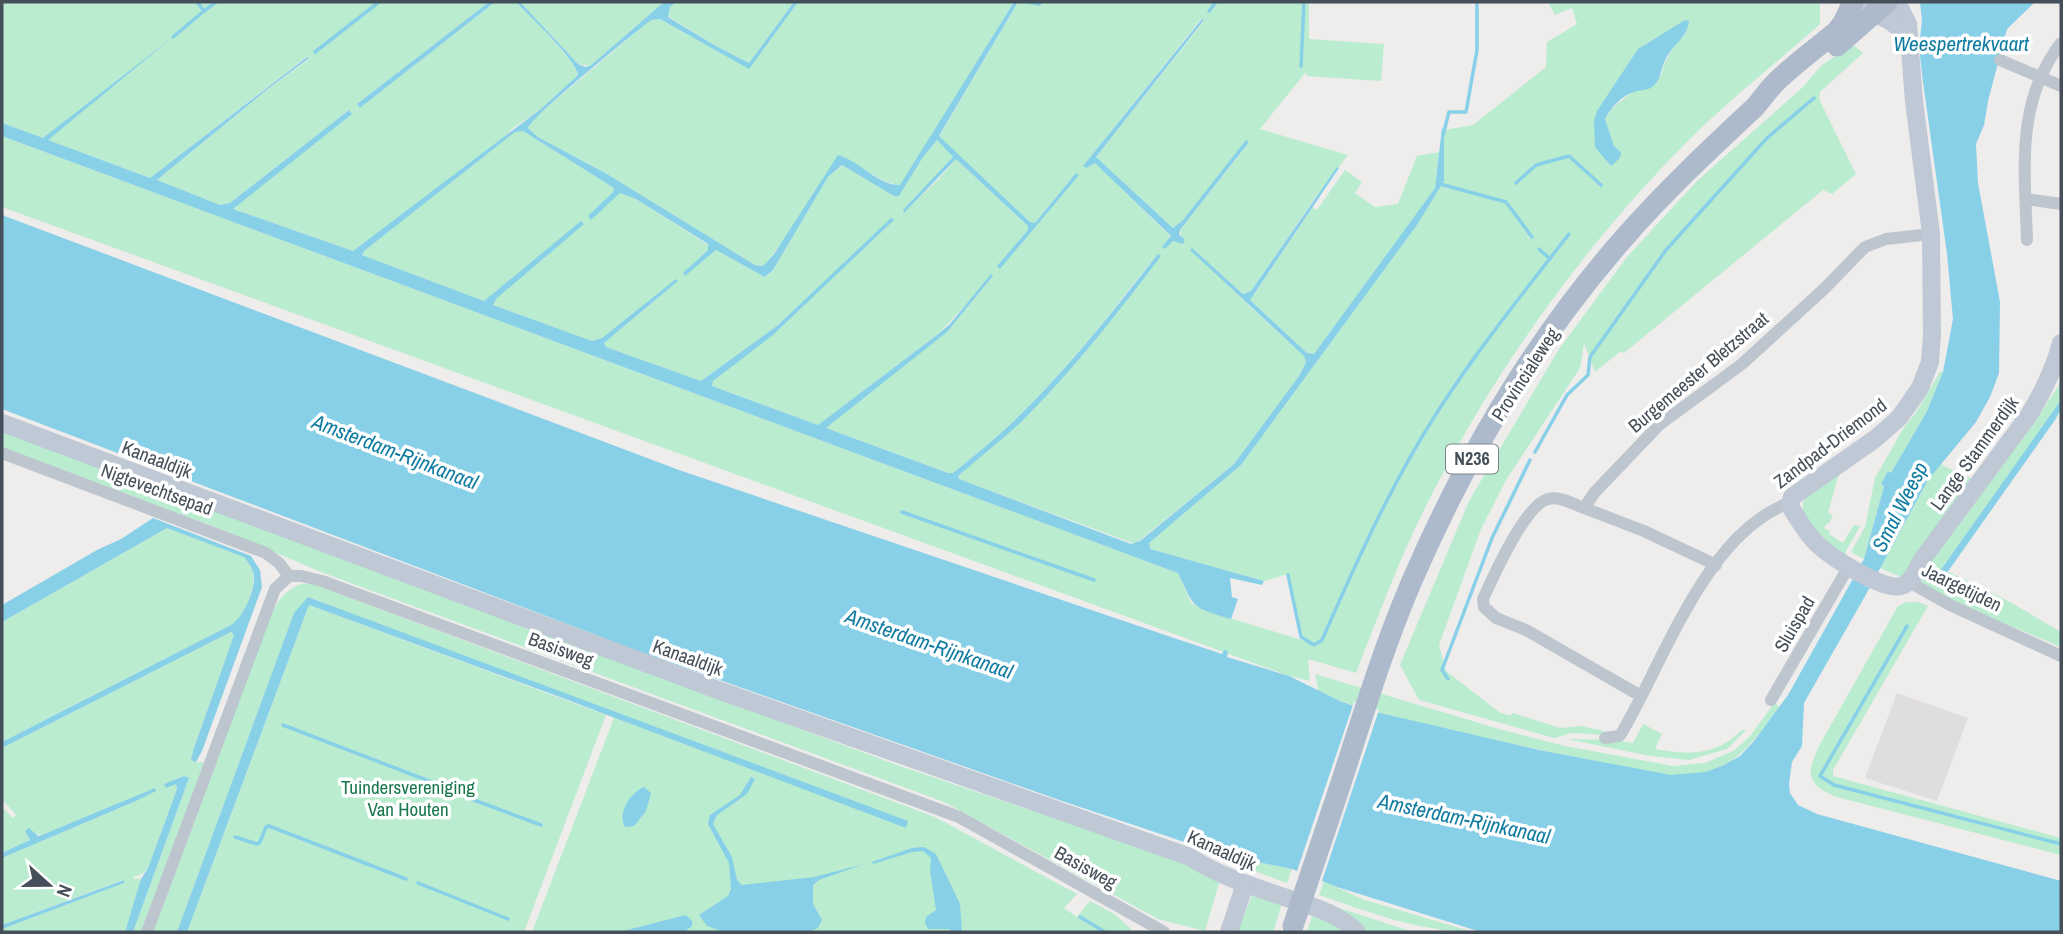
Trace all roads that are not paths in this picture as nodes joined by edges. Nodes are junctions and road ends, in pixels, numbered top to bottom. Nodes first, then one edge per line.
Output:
1 (1898, 2) edge
2 (1847, 3) edge
3 (1880, 8) edge
4 (1907, 36) junction
5 (2061, 43) edge
6 (2000, 61) dead end
7 (2041, 78) junction
8 (2061, 86) edge
9 (1757, 105) junction
10 (2026, 199) junction
11 (2061, 204) edge
12 (1931, 234) junction
13 (2027, 240) dead end
14 (2061, 343) edge
15 (2058, 365) edge
16 (2, 423) edge
17 (2, 453) edge
18 (1789, 503) junction
19 (1584, 508) junction
20 (1716, 565) junction
21 (1852, 568) junction
22 (289, 576) junction
23 (1909, 582) junction
24 (2061, 656) edge
25 (1641, 696) junction
26 (1772, 700) dead end
27 (1605, 737) dead end
28 (1245, 884) junction
29 (1292, 929) edge
30 (147, 932) edge
31 (1164, 932) edge
32 (1229, 932) edge
33 (1357, 932) edge

1 - 4 street, Zandpad-Driemond
2 - 3 street
2 - 9 main road, Provincialeweg / N236
3 - 4 street
3 - 9 main road, Provincialeweg / N236
4 - 12 street, Zandpad-Driemond
5 - 7 street
6 - 7 street
7 - 8 street
7 - 10 street
9 - 29 main road, Provincialeweg / N236, bridge
10 - 11 street
10 - 13 street
12 - 18 street, Zandpad-Driemond
12 - 19 street, Burgemeester Bletzstraat
14 - 15 street, Lange Stammerdijk
15 - 23 street, Lange Stammerdijk
16 - 28 street, Kanaaldijk
17 - 22 street, Nigtevechtsepad
18 - 20 street, Zandpad-Driemond
18 - 21 street, Jaargetijden
19 - 20 street
19 - 25 street
20 - 25 street, Zandpad-Driemond
21 - 23 street, Jaargetijden
21 - 26 street, Sluispad
22 - 30 street
22 - 31 street, Basisweg
23 - 24 street, Jaargetijden
25 - 27 street, Zandpad-Driemond
28 - 32 street
28 - 33 street, Kanaaldijk

